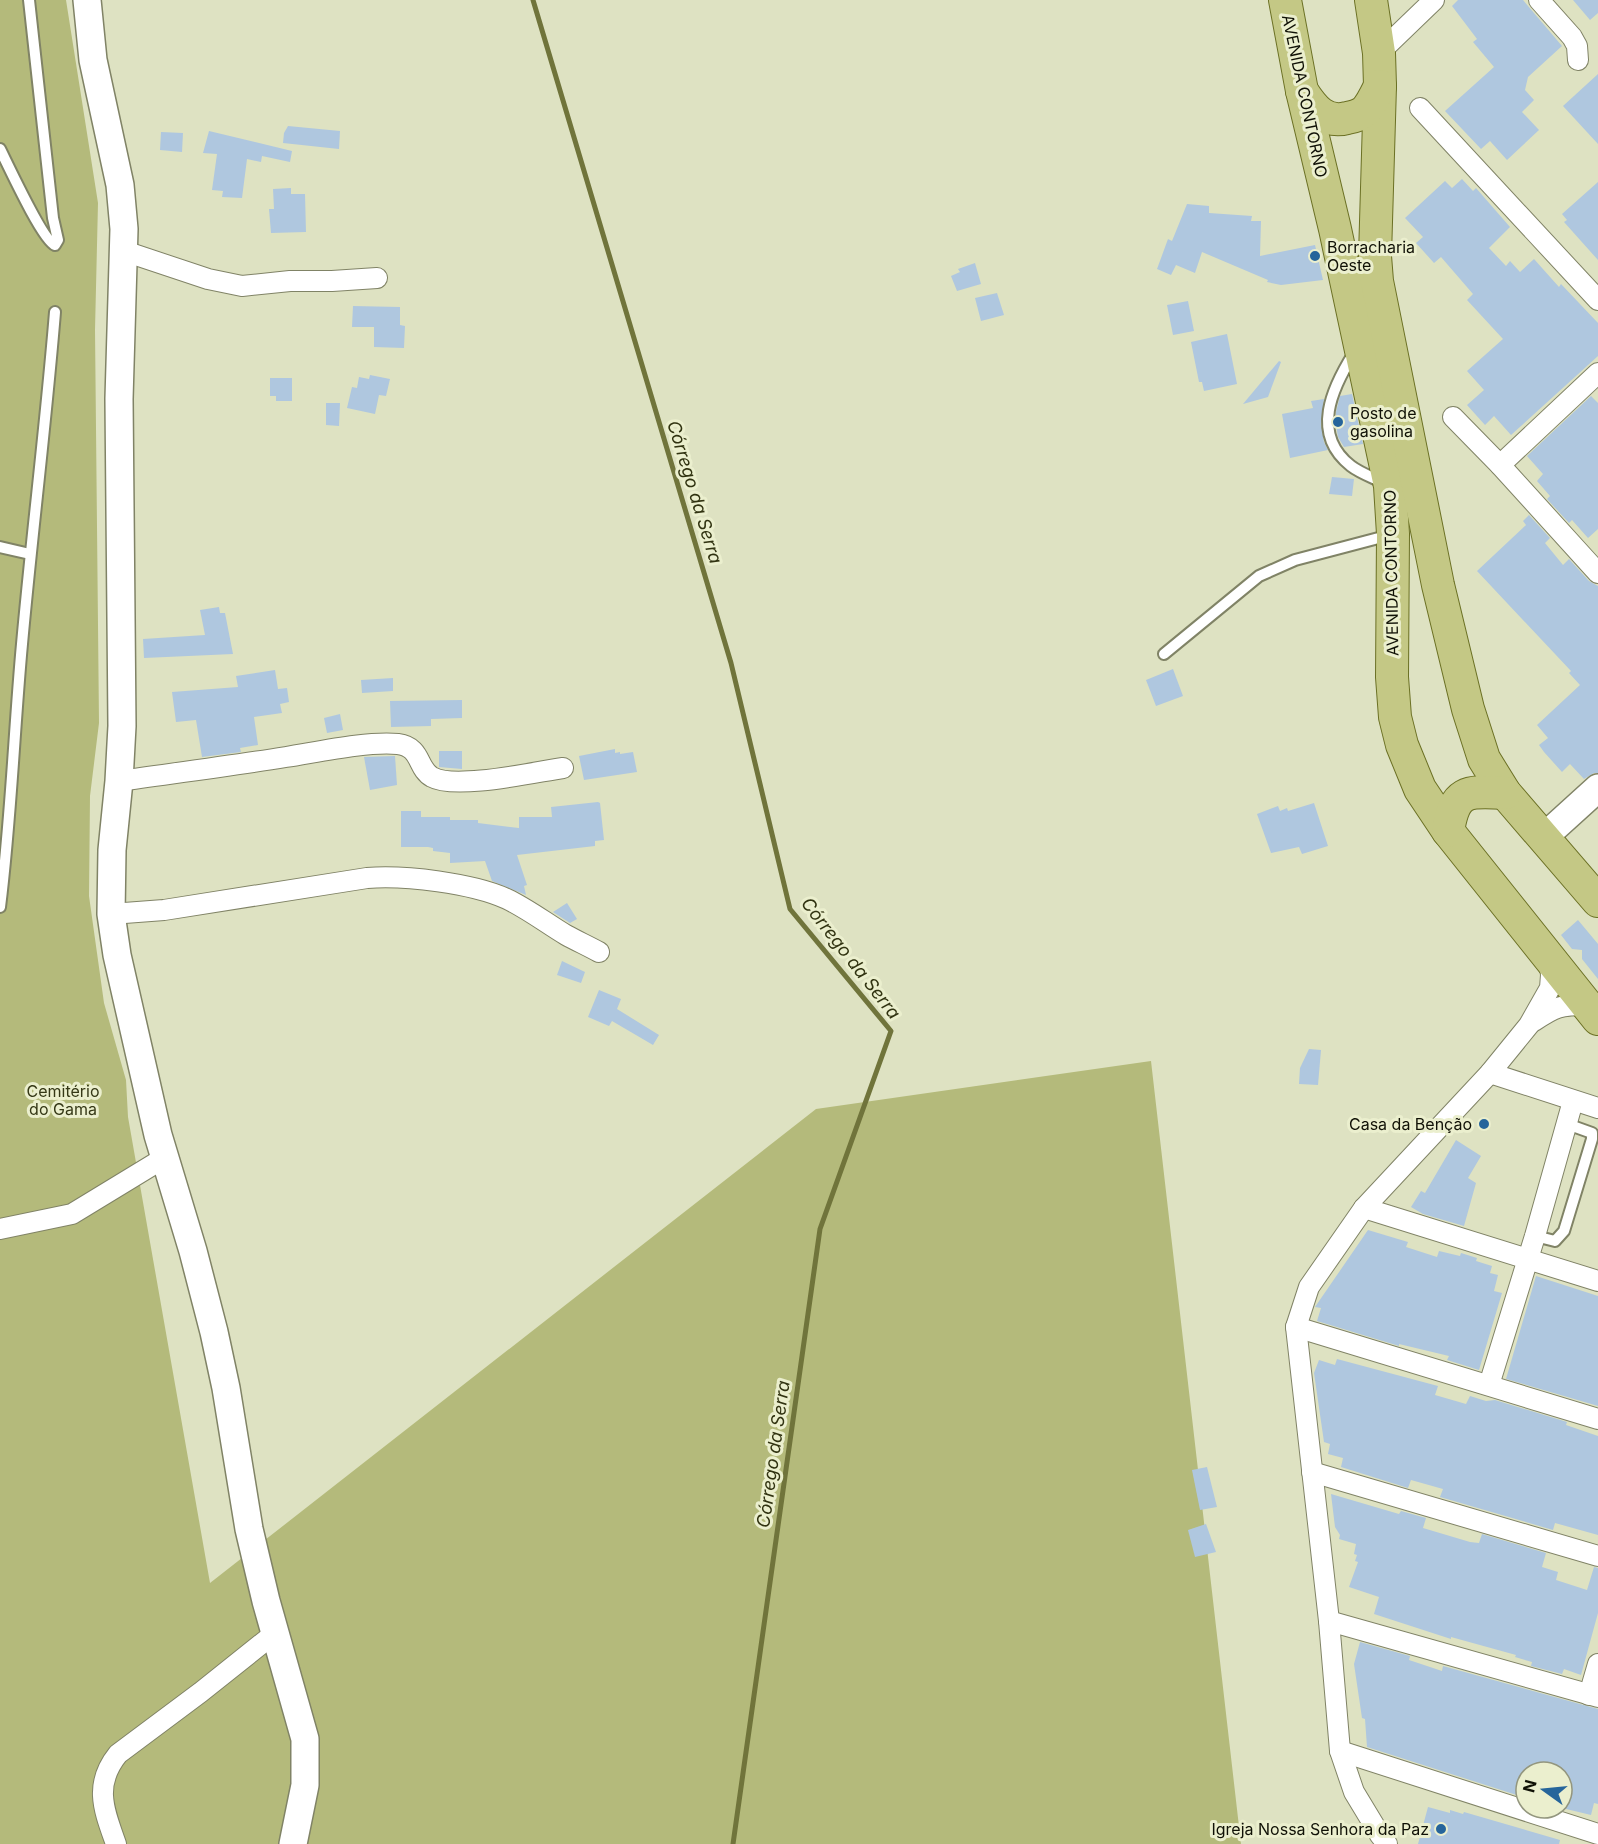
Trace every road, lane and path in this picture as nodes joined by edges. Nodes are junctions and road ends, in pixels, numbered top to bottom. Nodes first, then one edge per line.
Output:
1 (29, 0) edge
2 (87, 0) edge
3 (1285, 0) edge
4 (1371, 0) edge
5 (1434, 0) edge
6 (1539, 0) edge
7 (1379, 53) junction
8 (1578, 60) dead end
9 (1380, 86) junction
10 (1302, 92) junction
11 (1420, 108) dead end
12 (0, 148) edge
13 (123, 251) junction
14 (377, 278) dead end
15 (1598, 300) edge
16 (55, 312) dead end
17 (1357, 337) junction
18 (1393, 357) junction
19 (1598, 373) edge
20 (1453, 417) dead end
21 (1500, 465) junction
22 (1391, 492) junction
23 (1428, 525) junction
24 (1393, 534) junction
25 (0, 547) edge
26 (30, 554) junction
27 (1598, 573) edge
28 (1164, 654) dead end
29 (563, 768) dead end
30 (119, 781) junction
31 (1598, 788) edge
32 (1504, 793) junction
33 (1448, 831) junction
34 (1544, 837) junction
35 (1598, 902) edge
36 (0, 907) edge
37 (111, 914) junction
38 (599, 952) dead end
39 (1549, 957) junction
40 (1592, 1012) edge
41 (1529, 1025) junction
42 (1490, 1073) junction
43 (1573, 1101) junction
44 (1598, 1108) edge
45 (1567, 1124) junction
46 (164, 1158) junction
47 (1364, 1208) junction
48 (0, 1229) edge
49 (1535, 1236) junction
50 (1527, 1260) junction
51 (1598, 1281) edge
52 (1296, 1327) junction
53 (1489, 1385) junction
54 (1598, 1419) edge
55 (1312, 1472) junction
56 (1598, 1556) edge
57 (1329, 1621) junction
58 (275, 1633) junction
59 (1598, 1664) edge
60 (1594, 1696) edge
61 (1340, 1751) junction
62 (1598, 1834) edge
63 (116, 1844) edge
64 (293, 1844) edge
65 (1387, 1844) edge

1 - 12 lane
2 - 13 street
3 - 10 main road, AVENIDA CONTORNO
4 - 7 main road, AVENIDA CONTORNO
5 - 7 street
6 - 8 street
7 - 9 main road, AVENIDA CONTORNO
9 - 10 main road
9 - 18 main road, AVENIDA CONTORNO
10 - 17 main road, AVENIDA CONTORNO
11 - 15 street
13 - 14 street
13 - 30 street
16 - 26 lane
17 - 18 main road
17 - 22 main road, AVENIDA CONTORNO
17 - 22 lane
18 - 23 main road, AVENIDA CONTORNO
19 - 21 street
20 - 21 street
21 - 27 street
22 - 23 main road
22 - 24 main road, AVENIDA CONTORNO
23 - 32 main road, AVENIDA CONTORNO
24 - 28 lane
24 - 33 main road, AVENIDA CONTORNO
25 - 26 lane
26 - 36 lane
29 - 30 street
30 - 37 street
31 - 34 street
32 - 33 main road
32 - 34 main road, AVENIDA CONTORNO
33 - 39 main road, AVENIDA CONTORNO
34 - 35 main road, AVENIDA CONTORNO
37 - 38 street
37 - 46 street
39 - 40 main road, AVENIDA CONTORNO
39 - 41 street
40 - 41 street
41 - 42 street
42 - 43 street
42 - 47 street
43 - 44 street
43 - 45 street
45 - 49 street
45 - 49 lane
46 - 48 street
46 - 58 street
47 - 50 street
47 - 52 street
49 - 50 street
50 - 51 street
50 - 53 street
52 - 53 street
52 - 55 street
53 - 54 street
55 - 56 street
55 - 57 street
57 - 60 street
57 - 61 street
58 - 63 street
58 - 64 street
59 - 60 street
61 - 62 street
61 - 65 street

